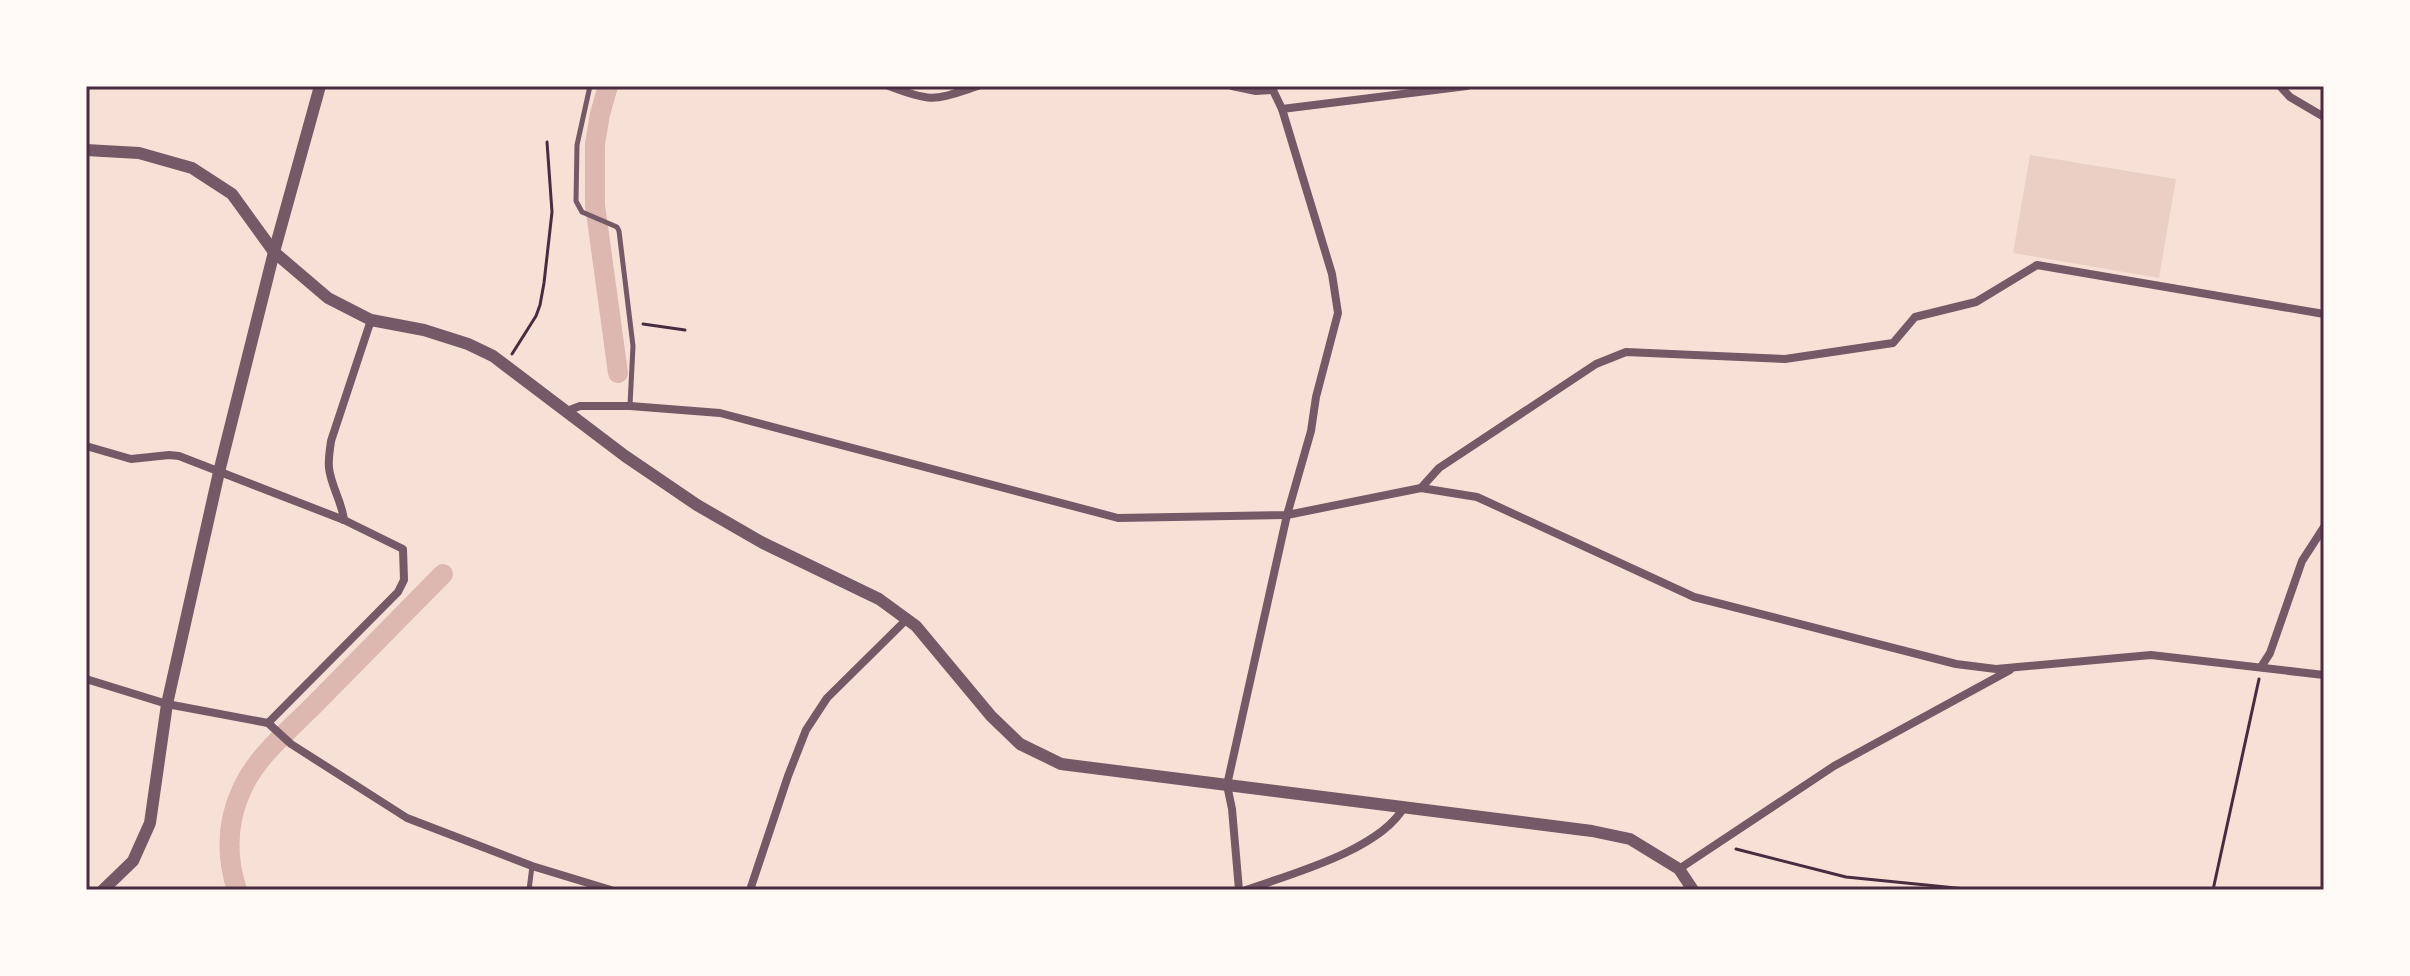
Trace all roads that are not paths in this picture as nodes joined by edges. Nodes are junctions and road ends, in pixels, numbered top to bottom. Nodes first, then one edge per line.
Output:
1 (320, 86) edge
2 (590, 86) edge
3 (889, 86) edge
4 (978, 86) edge
5 (1232, 86) edge
6 (1467, 86) edge
7 (2280, 86) edge
8 (1272, 88) edge
9 (1282, 109) junction
10 (2324, 117) edge
11 (86, 150) edge
12 (274, 252) junction
13 (86, 274) edge
14 (86, 287) edge
15 (2324, 314) edge
16 (371, 320) junction
17 (630, 406) junction
18 (567, 411) junction
19 (86, 446) edge
20 (219, 472) junction
21 (1421, 488) junction
22 (1287, 515) junction
23 (344, 520) junction
24 (2324, 527) edge
25 (907, 619) junction
26 (2261, 667) junction
27 (2015, 668) junction
28 (2324, 675) edge
29 (86, 679) edge
30 (167, 704) junction
31 (271, 726) junction
32 (1227, 785) junction
33 (1404, 807) junction
34 (532, 866) junction
35 (1679, 869) junction
36 (1260, 888) edge
37 (103, 890) edge
38 (529, 890) edge
39 (611, 890) edge
40 (750, 890) edge
41 (1239, 890) edge
42 (1246, 890) edge
43 (1693, 890) edge

1 - 12 street
2 - 17 lane
3 - 4 street
5 - 8 street
6 - 9 street
7 - 10 street
8 - 9 street
9 - 22 street
11 - 12 street
12 - 16 street
12 - 20 street
13 - 14 lane
15 - 21 street
16 - 18 street
16 - 23 street
17 - 18 street
17 - 22 street
18 - 25 street
19 - 20 street
20 - 23 street
20 - 30 street
21 - 22 street
21 - 27 street
22 - 32 street
23 - 31 street
24 - 26 street
25 - 32 street
25 - 40 street
26 - 27 street
26 - 28 street
27 - 35 street
29 - 30 street
30 - 31 street
30 - 37 street
31 - 34 street
32 - 33 street
32 - 41 street
33 - 35 street
33 - 36 street
34 - 38 lane
34 - 39 street
35 - 43 street
36 - 42 street

